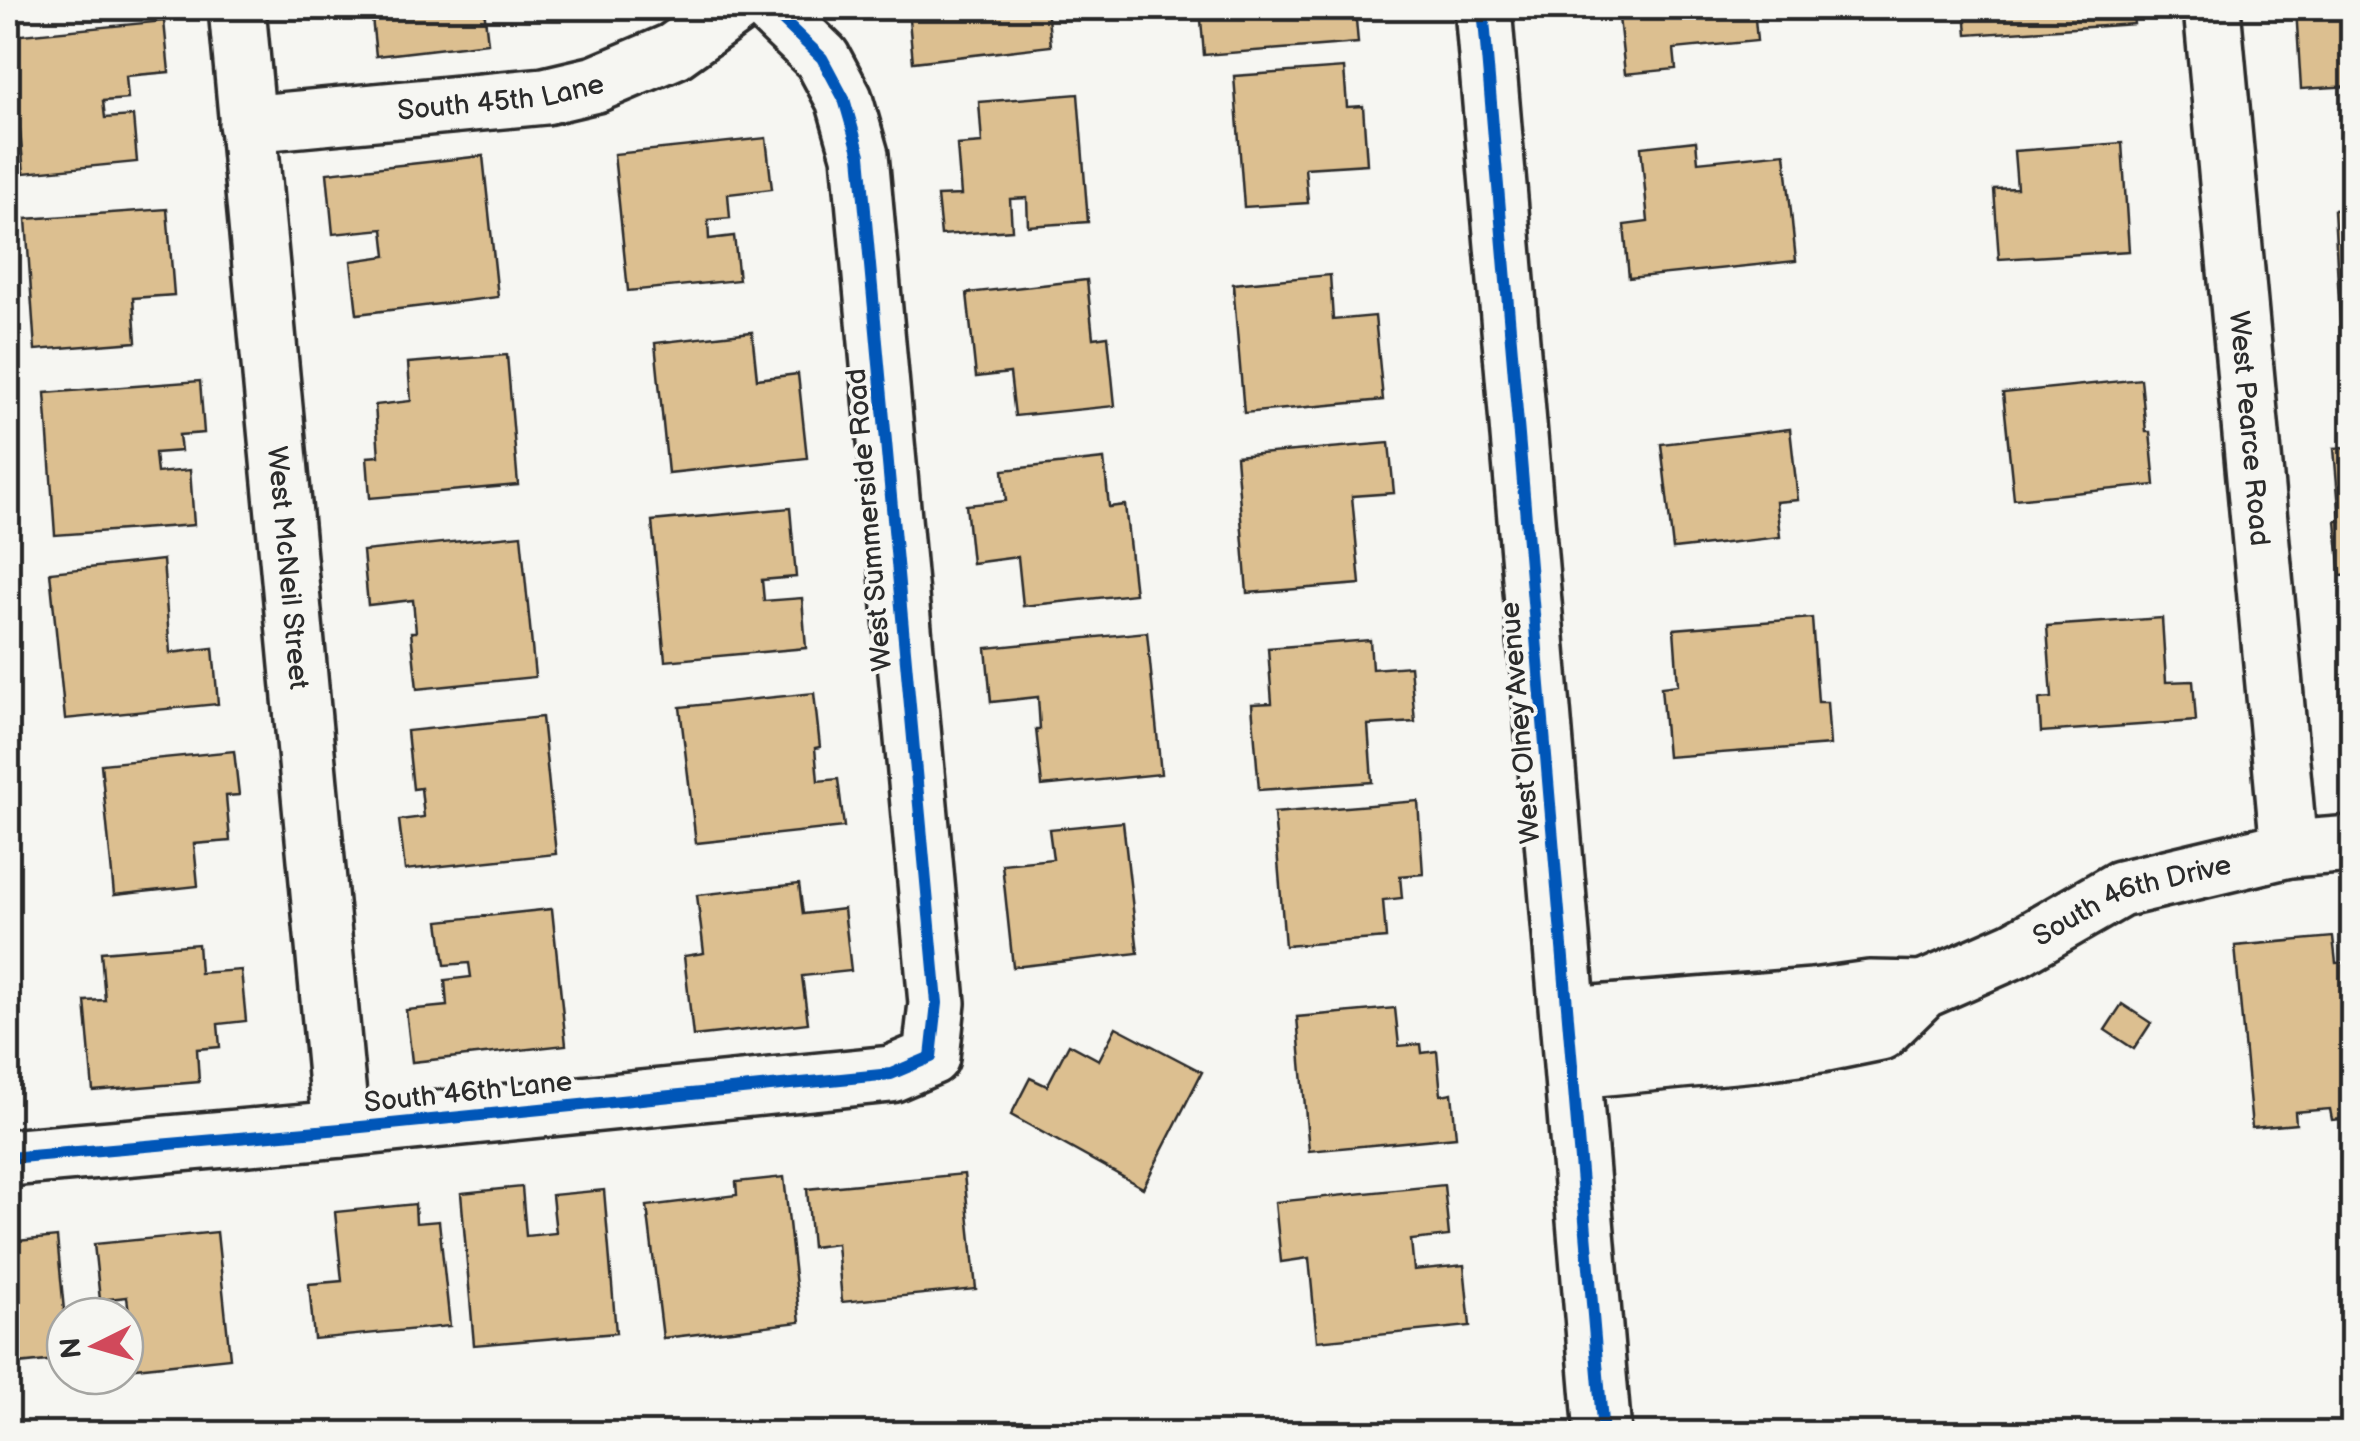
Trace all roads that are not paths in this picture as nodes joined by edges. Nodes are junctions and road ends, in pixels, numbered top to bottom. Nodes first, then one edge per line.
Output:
1 (237, 8) edge
2 (734, 8) edge
3 (770, 8) edge
4 (1483, 8) edge
5 (2212, 8) edge
6 (248, 124) junction
7 (2352, 844) edge
8 (2289, 850) junction
9 (1569, 1016) junction
10 (1753, 1028) junction
11 (930, 1056) joint
12 (1574, 1070) junction
13 (341, 1129) junction
14 (8, 1158) edge
15 (1603, 1434) edge

1 - 6 street, West McNeil Street
2 - 6 street, South 45th Lane
3 - 11 street, West Summerside Road
4 - 9 street, West Olney Avenue
5 - 8 street, West Pearce Road
6 - 13 street, West McNeil Street
7 - 8 street, South 46th Drive
8 - 10 street, South 46th Drive
9 - 10 street, South 46th Drive
9 - 12 street, West Olney Avenue
10 - 12 street, South 46th Drive
11 - 13 street, South 46th Lane
12 - 15 street, West Olney Avenue
13 - 14 street, South 46th Lane

